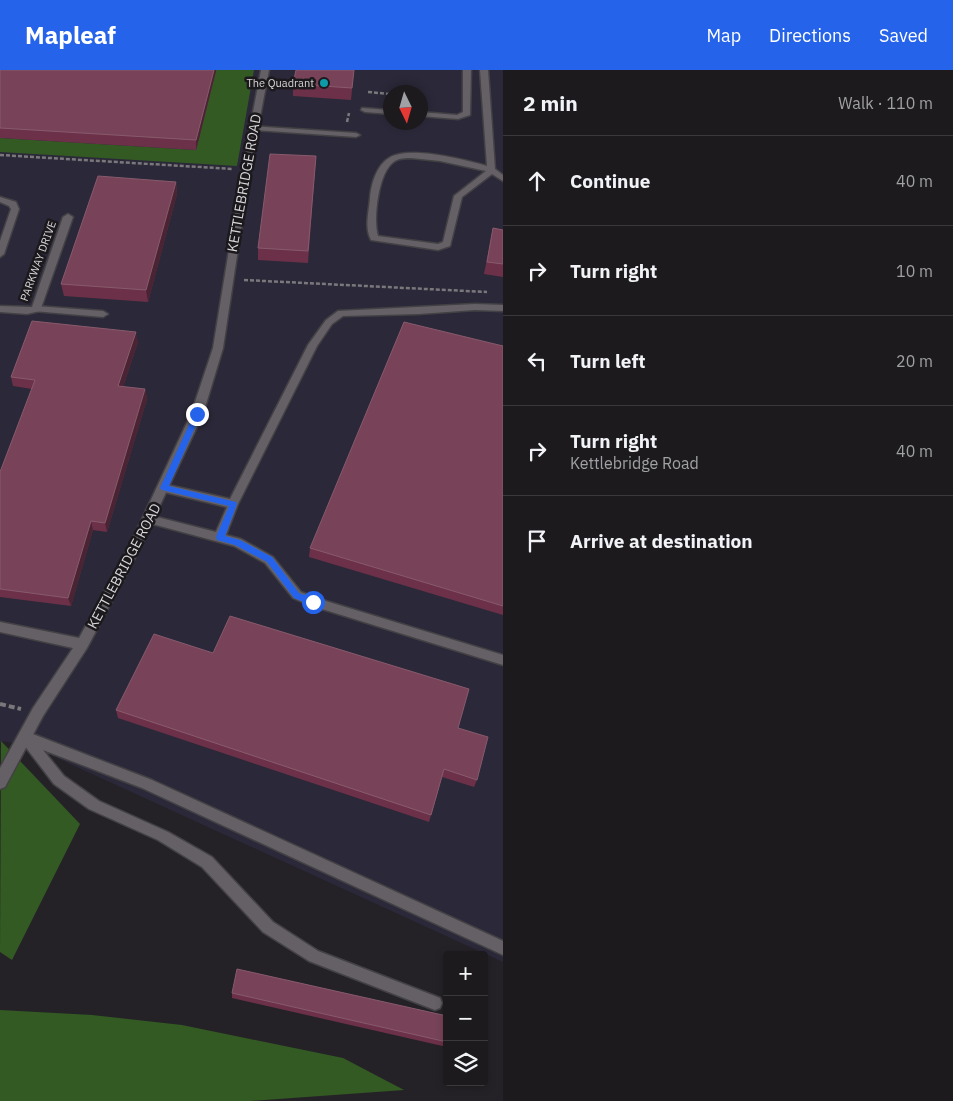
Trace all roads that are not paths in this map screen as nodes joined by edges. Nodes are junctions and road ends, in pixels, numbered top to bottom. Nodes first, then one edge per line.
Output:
1 (265, 70) edge
2 (467, 70) edge
3 (484, 70) edge
4 (365, 110) dead end
5 (383, 111) edge
6 (428, 115) edge
7 (253, 128) junction
8 (356, 135) dead end
9 (492, 170) junction
10 (503, 179) edge
11 (0, 199) edge
12 (68, 217) dead end
13 (0, 254) edge
14 (503, 308) edge
15 (0, 309) edge
16 (36, 309) junction
17 (103, 314) dead end
18 (164, 488) junction
19 (233, 504) junction
20 (149, 519) junction
21 (220, 537) junction
22 (0, 627) edge
23 (82, 644) junction
24 (503, 660) edge
25 (26, 737) junction
26 (0, 782) edge
27 (503, 948) edge
28 (435, 1003) dead end

1 - 7 street, KETTLEBRIDGE ROAD
2 - 6 lane
3 - 9 lane
4 - 5 lane
7 - 8 lane
7 - 18 street, KETTLEBRIDGE ROAD
9 - 9 lane
9 - 10 lane
11 - 13 lane
12 - 16 street, PARKWAY DRIVE
14 - 19 lane
15 - 16 street, PARKWAY DRIVE
16 - 17 lane
18 - 19 lane
18 - 20 street, KETTLEBRIDGE ROAD
19 - 21 lane
20 - 21 lane
20 - 23 street, KETTLEBRIDGE ROAD
21 - 24 lane
22 - 23 street
23 - 25 street, KETTLEBRIDGE ROAD
25 - 26 street, KETTLEBRIDGE ROAD
25 - 27 lane
25 - 28 lane

